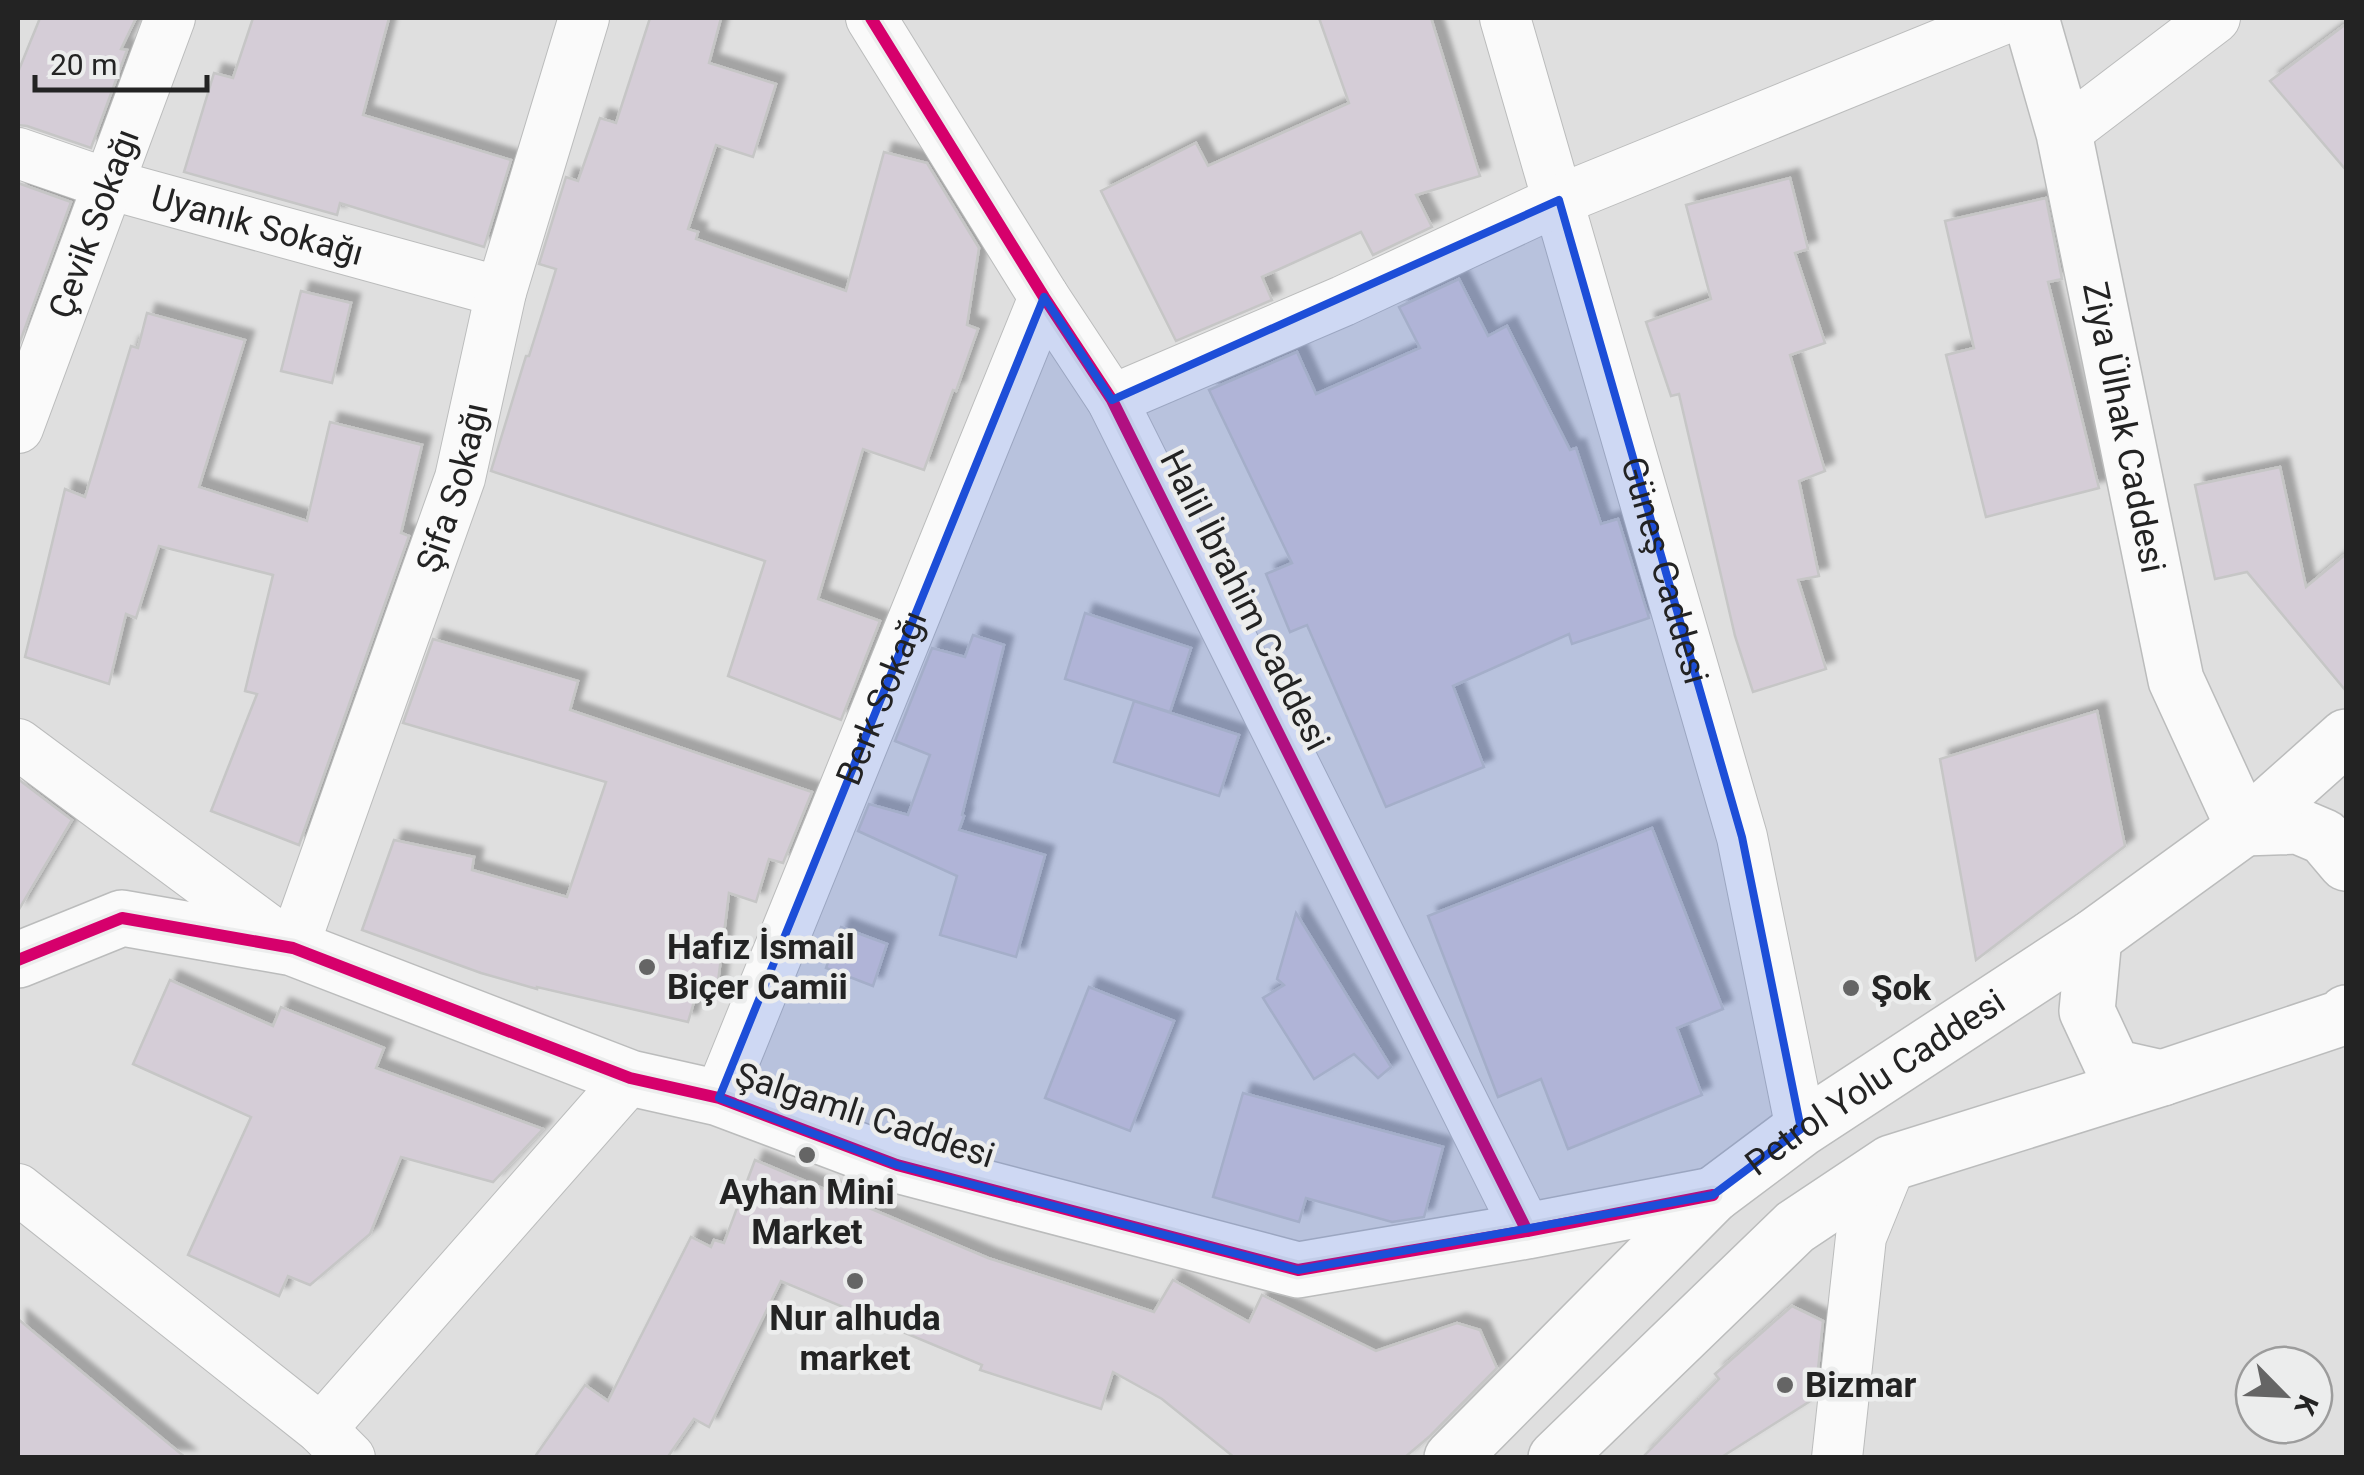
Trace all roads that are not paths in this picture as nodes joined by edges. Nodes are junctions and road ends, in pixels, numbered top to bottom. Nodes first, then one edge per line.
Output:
1 (170, 18) edge
2 (584, 18) edge
3 (871, 18) edge
4 (1505, 18) edge
5 (2006, 18) edge
6 (2030, 18) edge
7 (2216, 18) edge
8 (2064, 133) junction
9 (18, 153) edge
10 (108, 184) junction
11 (1560, 200) junction
12 (501, 292) junction
13 (1044, 298) junction
14 (1112, 400) junction
15 (18, 428) edge
16 (2346, 737) edge
17 (18, 744) edge
18 (2244, 828) junction
19 (2346, 863) edge
20 (2094, 937) junction
21 (294, 948) junction
22 (18, 960) edge
23 (2346, 1016) edge
24 (630, 1078) junction
25 (2162, 1078) junction
26 (720, 1098) junction
27 (1802, 1129) junction
28 (1891, 1163) junction
29 (18, 1189) edge
30 (1713, 1195) junction
31 (1527, 1231) junction
32 (335, 1443) edge
33 (1452, 1458) edge
34 (1556, 1458) edge
35 (1837, 1458) edge

1 - 10 street, Çevik Sokağı
2 - 12 street, Şifa Sokağı
3 - 13 street, Halil İbrahim Caddesi
4 - 11 street, Güneş Caddesi
5 - 11 street
6 - 8 street, Ziya Ülhak Caddesi
7 - 8 street
8 - 18 street, Ziya Ülhak Caddesi
9 - 10 street, Uyanık Sokağı
10 - 12 street, Uyanık Sokağı
10 - 15 street, Çevik Sokağı
11 - 14 street
11 - 27 street, Güneş Caddesi
12 - 21 street, Şifa Sokağı
13 - 14 street, Halil İbrahim Caddesi
13 - 26 street, Berk Sokağı
14 - 31 street, Halil İbrahim Caddesi
16 - 18 street, Petrol Yolu Caddesi
17 - 21 street
18 - 19 street
18 - 20 street, Petrol Yolu Caddesi
20 - 25 street
20 - 27 street, Petrol Yolu Caddesi
21 - 22 street, Şalgamlı Caddesi
21 - 24 street, Şalgamlı Caddesi
23 - 25 street
24 - 26 street, Şalgamlı Caddesi
24 - 32 street
25 - 28 street
26 - 31 street, Şalgamlı Caddesi
27 - 30 street, Petrol Yolu Caddesi
28 - 34 street
28 - 35 street
29 - 32 street
30 - 31 street, Şalgamlı Caddesi
30 - 33 street, Petrol Yolu Caddesi

